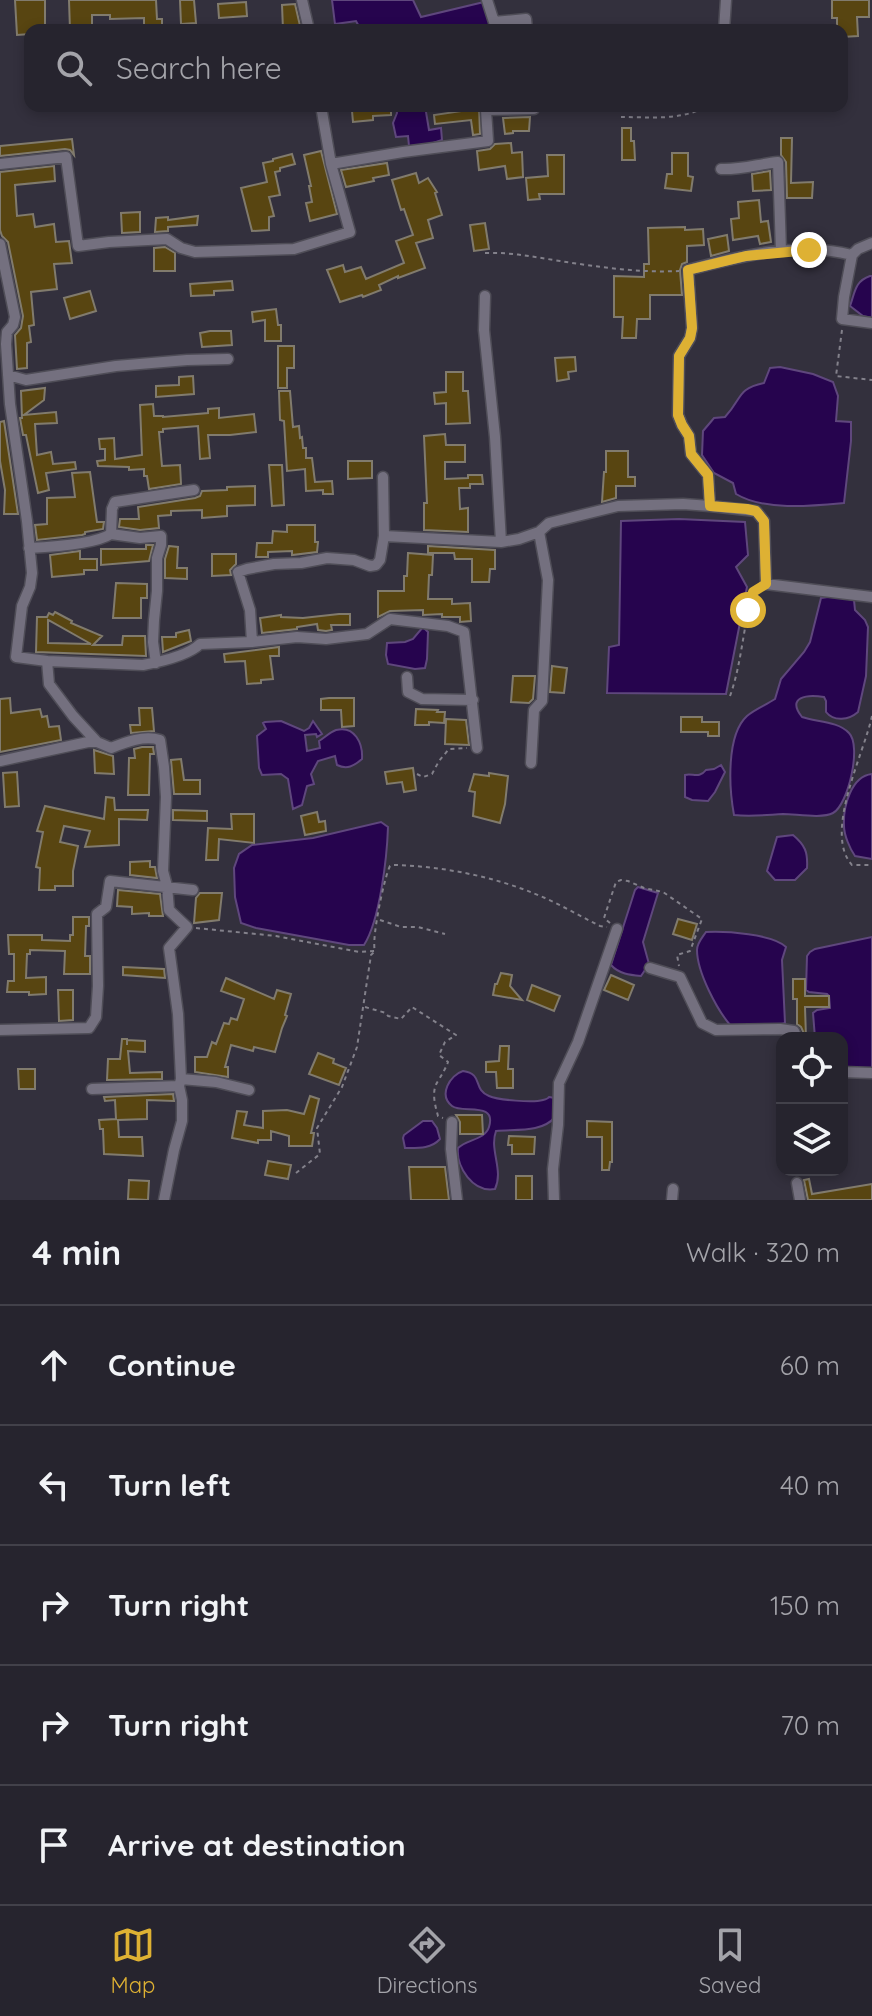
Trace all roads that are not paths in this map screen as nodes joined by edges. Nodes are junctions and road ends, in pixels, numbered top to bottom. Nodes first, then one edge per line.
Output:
1 (302, 0) edge
2 (487, 0) edge
3 (726, 0) edge
4 (308, 24) edge
5 (526, 24) edge
6 (724, 24) edge
7 (322, 112) edge
8 (486, 112) edge
9 (0, 164) edge
10 (331, 164) junction
11 (721, 169) dead end
12 (872, 243) edge
13 (0, 244) edge
14 (781, 251) junction
15 (852, 255) junction
16 (485, 296) dead end
17 (872, 323) edge
18 (228, 359) dead end
19 (8, 375) junction
20 (5, 398) edge
21 (383, 477) dead end
22 (194, 490) dead end
23 (710, 506) junction
24 (539, 532) junction
25 (111, 534) junction
26 (384, 536) junction
27 (501, 542) junction
28 (29, 548) junction
29 (872, 597) edge
30 (252, 642) junction
31 (47, 661) junction
32 (156, 663) junction
33 (407, 677) dead end
34 (473, 700) junction
35 (97, 742) junction
36 (477, 748) road end
37 (0, 761) edge
38 (531, 763) dead end
39 (167, 886) junction
40 (193, 890) dead end
41 (617, 929) road end
42 (650, 968) dead end
43 (0, 1030) edge
44 (794, 1032) edge
45 (848, 1072) edge
46 (872, 1073) edge
47 (180, 1083) junction
48 (92, 1089) dead end
49 (249, 1090) dead end
50 (452, 1122) road end
51 (797, 1183) dead end
52 (164, 1200) edge
53 (457, 1200) edge
54 (554, 1200) edge
55 (800, 1200) edge

1 - 4 street
2 - 5 street
3 - 6 street
7 - 10 street
8 - 10 street
9 - 10 street
11 - 14 street
12 - 15 street
13 - 19 street
14 - 15 street
14 - 23 street
15 - 17 street
16 - 27 street
18 - 19 street
19 - 20 street
20 - 28 street
21 - 26 street
22 - 25 street
23 - 24 street
23 - 29 street
24 - 27 street
24 - 38 street
25 - 28 street
25 - 32 street
26 - 27 street
26 - 30 street
28 - 31 street
30 - 32 street
30 - 34 street
31 - 32 street
31 - 35 street
33 - 34 street
34 - 36 street
35 - 37 street
35 - 39 street
39 - 40 street
39 - 43 street
39 - 47 street
41 - 54 street
42 - 44 street
45 - 46 street
47 - 48 street
47 - 49 street
47 - 52 street
50 - 53 street
51 - 55 street

